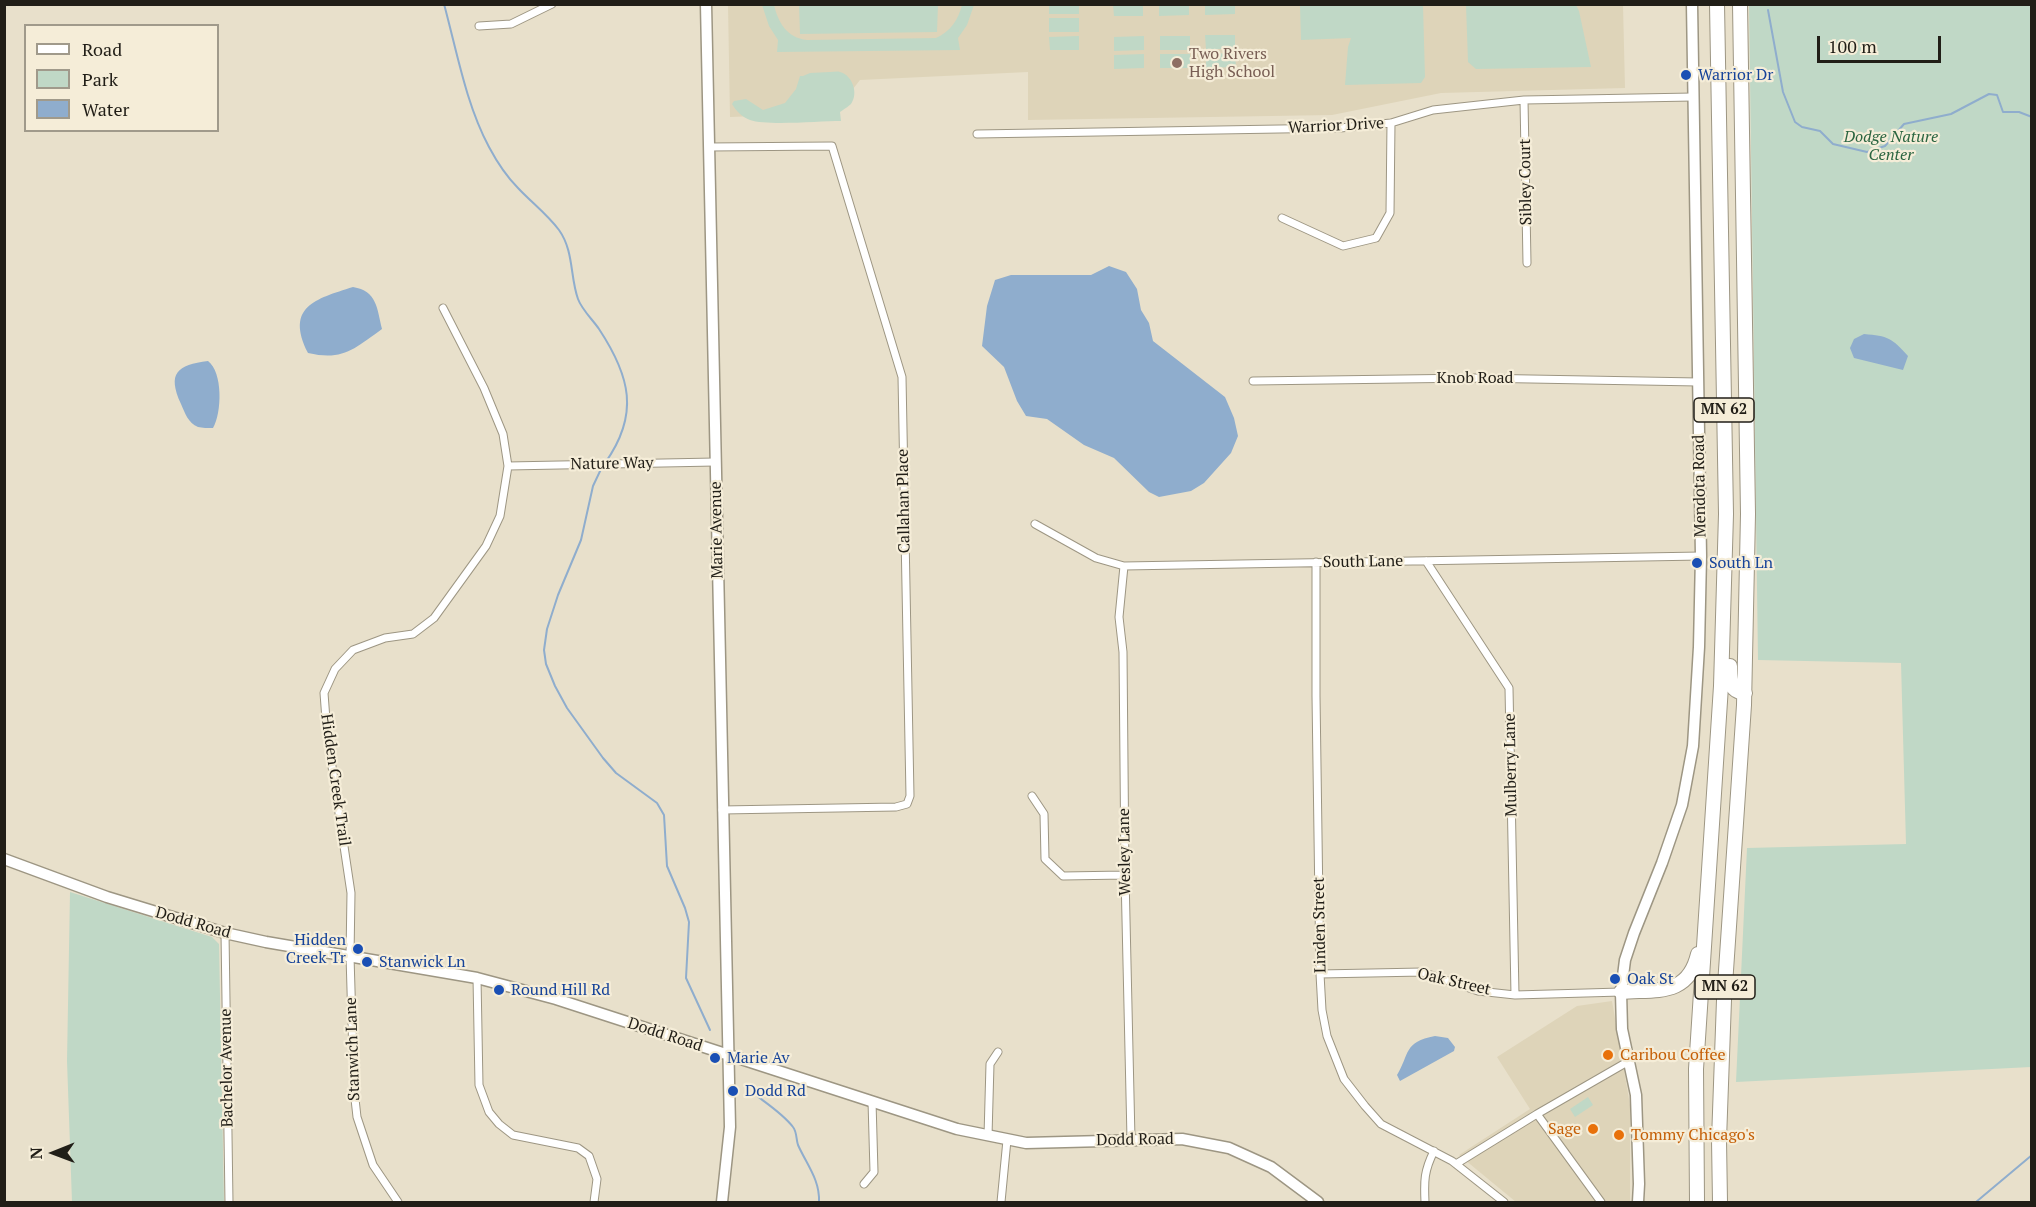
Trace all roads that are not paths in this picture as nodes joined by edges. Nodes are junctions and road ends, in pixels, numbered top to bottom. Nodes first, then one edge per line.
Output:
1 (552, 4) edge
2 (706, 4) edge
3 (1692, 4) edge
4 (1717, 4) edge
5 (1740, 4) edge
6 (479, 26) dead end
7 (1693, 97) junction
8 (1524, 100) junction
9 (1391, 123) junction
10 (977, 134) dead end
11 (709, 147) junction
12 (1282, 218) dead end
13 (1527, 263) dead end
14 (443, 308) dead end
15 (1253, 381) dead end
16 (1698, 382) junction
17 (715, 462) junction
18 (508, 466) junction
19 (1035, 524) dead end
20 (1701, 556) junction
21 (1426, 561) junction
22 (1316, 562) junction
23 (1724, 564) junction
24 (1124, 566) junction
25 (1744, 693) junction
26 (1032, 796) dead end
27 (722, 810) junction
28 (4, 859) edge
29 (1125, 875) junction
30 (1705, 922) junction
31 (225, 933) junction
32 (350, 956) junction
33 (1320, 974) junction
34 (477, 978) junction
35 (1621, 992) junction
36 (1515, 995) junction
37 (998, 1052) dead end
38 (728, 1055) junction
39 (1629, 1061) junction
40 (872, 1101) junction
41 (1537, 1114) junction
42 (988, 1136) junction
43 (1131, 1139) junction
44 (1007, 1140) junction
45 (1434, 1151) junction
46 (1456, 1164) junction
47 (864, 1184) dead end
48 (1313, 1200) edge
49 (229, 1203) edge
50 (398, 1203) edge
51 (594, 1203) edge
52 (722, 1203) edge
53 (1001, 1203) edge
54 (1425, 1203) edge
55 (1504, 1203) edge
56 (1601, 1203) edge
57 (1638, 1203) edge
58 (1697, 1203) edge
59 (1720, 1203) edge

1 - 6 street
2 - 11 street, Marie Avenue
3 - 7 street, Mendota Road
4 - 23 highway, MN 62
5 - 25 highway, MN 62
7 - 8 street, Warrior Drive
7 - 16 street, Mendota Road
8 - 9 street, Warrior Drive
8 - 13 street, Sibley Court
9 - 10 street, Warrior Drive
9 - 12 street
11 - 17 street, Marie Avenue
11 - 27 street, Callahan Place
14 - 18 street, Hidden Creek Trail
15 - 16 street, Knob Road
16 - 20 street, Mendota Road
17 - 18 street, Nature Way
17 - 27 street, Marie Avenue
18 - 32 street, Hidden Creek Trail
19 - 24 street, South Lane
20 - 21 street, South Lane
20 - 35 street, Mendota Road
21 - 22 street, South Lane
21 - 36 street, Mulberry Lane
22 - 24 street, South Lane
22 - 33 street, Linden Street
23 - 25 highway
23 - 30 highway, MN 62
24 - 29 street, Wesley Lane
25 - 59 highway, MN 62
26 - 29 street
27 - 38 street, Marie Avenue
28 - 31 street, Dodd Road
29 - 43 street, Wesley Lane
30 - 35 highway
30 - 58 highway, MN 62
31 - 32 street, Dodd Road
31 - 49 street, Bachelor Avenue
32 - 34 street, Dodd Road
32 - 50 street, Stanwich Lane
33 - 36 street, Oak Street
33 - 45 street, Linden Street
34 - 38 street, Dodd Road
34 - 51 street
35 - 36 street, Oak Street
35 - 39 street, Mendota Road
37 - 42 street
38 - 40 street, Dodd Road
38 - 52 street, Marie Avenue
39 - 41 street
39 - 57 street, Mendota Road
40 - 42 street, Dodd Road
40 - 47 street
41 - 46 street
41 - 56 street
42 - 44 street, Dodd Road
43 - 44 street, Dodd Road
43 - 48 street, Dodd Road
44 - 53 street
45 - 46 street, Linden Street
45 - 54 street
46 - 55 street, Linden Street

